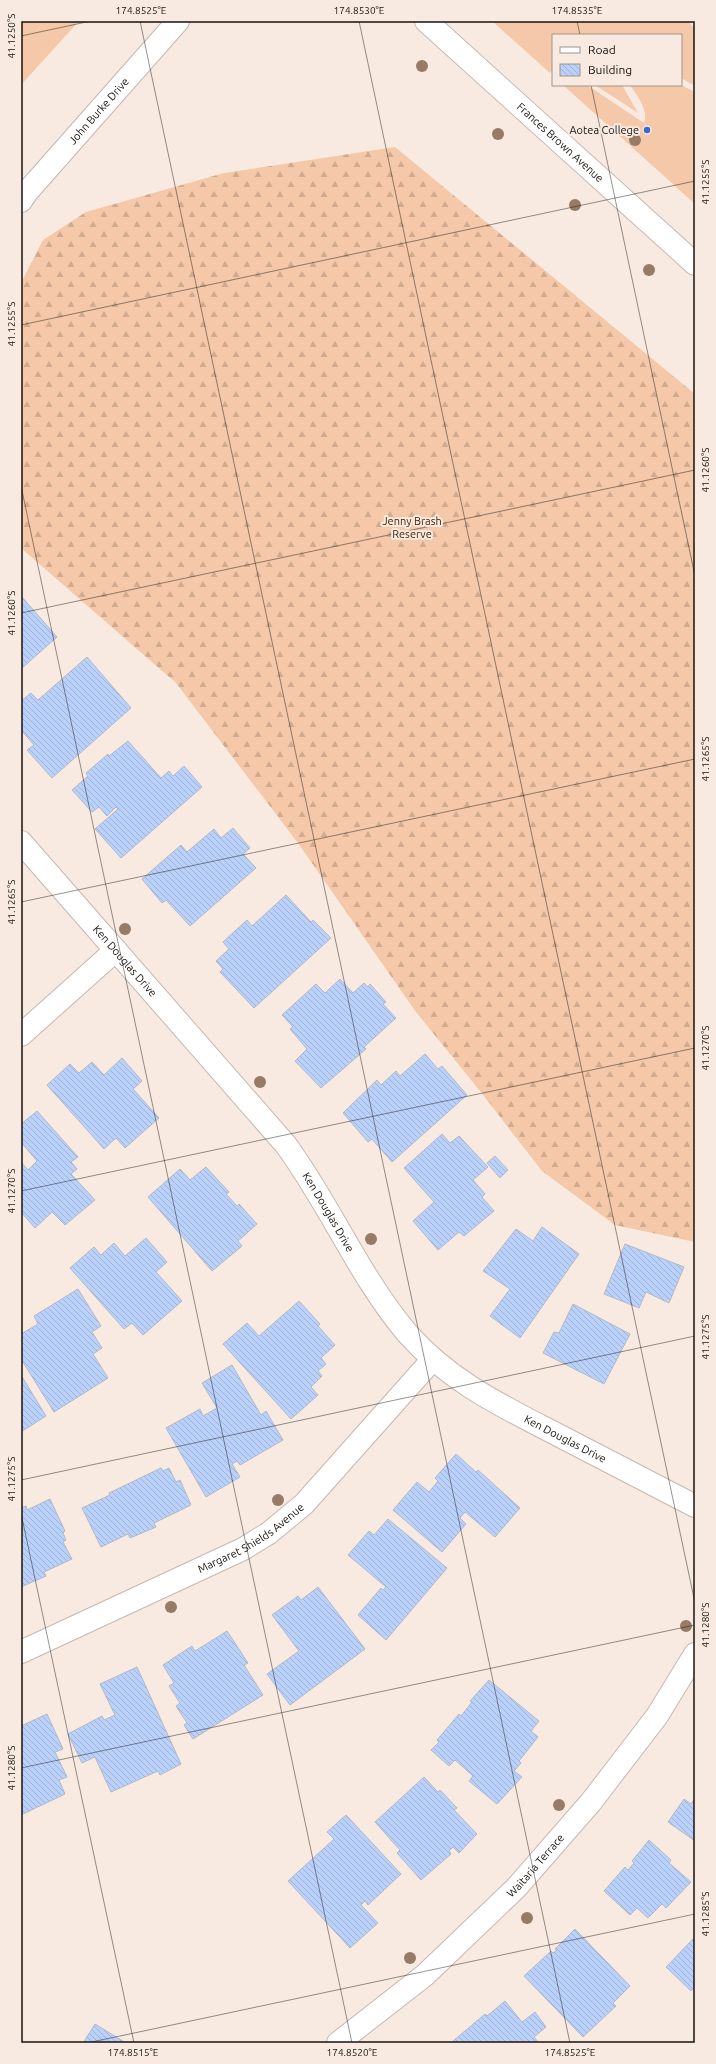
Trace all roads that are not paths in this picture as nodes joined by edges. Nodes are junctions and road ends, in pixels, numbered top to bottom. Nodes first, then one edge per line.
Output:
1 (178, 21) edge
2 (426, 21) edge
3 (21, 201) edge
4 (695, 264) edge
5 (21, 842) edge
6 (116, 950) junction
7 (21, 1035) edge
8 (433, 1359) junction
9 (695, 1506) edge
10 (21, 1652) edge
11 (695, 1654) edge
12 (338, 2043) edge

1 - 3 street, John Burke Drive
2 - 4 street, Frances Brown Avenue
5 - 6 street, Ken Douglas Drive
6 - 7 street
6 - 8 street, Ken Douglas Drive
8 - 9 street, Ken Douglas Drive
8 - 10 street, Margaret Shields Avenue
11 - 12 street, Waitaria Terrace

